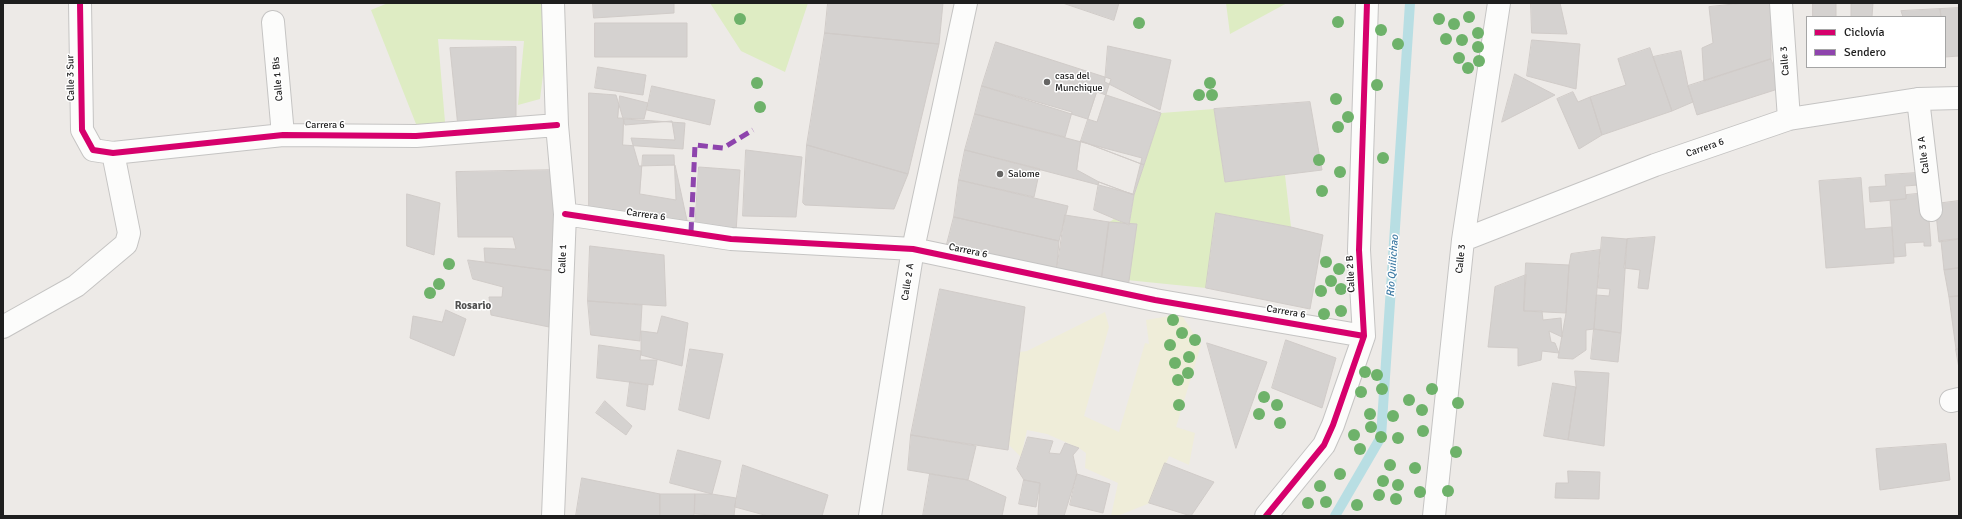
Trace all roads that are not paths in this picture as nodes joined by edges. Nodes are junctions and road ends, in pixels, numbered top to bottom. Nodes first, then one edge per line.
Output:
1 (80, 3) edge
2 (553, 3) edge
3 (966, 3) edge
4 (1367, 3) edge
5 (1499, 3) edge
6 (1781, 3) edge
7 (273, 22) dead end
8 (1959, 98) edge
9 (1918, 100) junction
10 (1789, 119) junction
11 (557, 125) junction
12 (283, 135) junction
13 (103, 151) junction
14 (1931, 210) dead end
15 (565, 214) junction
16 (1463, 240) junction
17 (913, 249) junction
18 (3, 327) edge
19 (1364, 336) junction
20 (553, 516) edge
21 (870, 516) edge
22 (1266, 516) edge
23 (1434, 516) edge

1 - 13 street, Calle 3 Sur
2 - 11 street, Calle 1
3 - 17 street, Calle 2 A
4 - 19 street, Calle 2 B
5 - 16 street, Calle 3
6 - 10 street, Calle 3
7 - 12 street, Calle 1 Bis
8 - 9 street, Carrera 6
9 - 10 street, Carrera 6
9 - 14 street, Calle 3 A
10 - 16 street, Carrera 6
11 - 12 street, Carrera 6
11 - 15 street, Calle 1
12 - 13 street, Carrera 6
13 - 18 street, Calle 3 Sur
15 - 17 street, Carrera 6
15 - 20 street, Calle 1
16 - 23 street, Calle 3
17 - 19 street, Carrera 6
17 - 21 street, Calle 2 A
19 - 22 street, Calle 2 B

